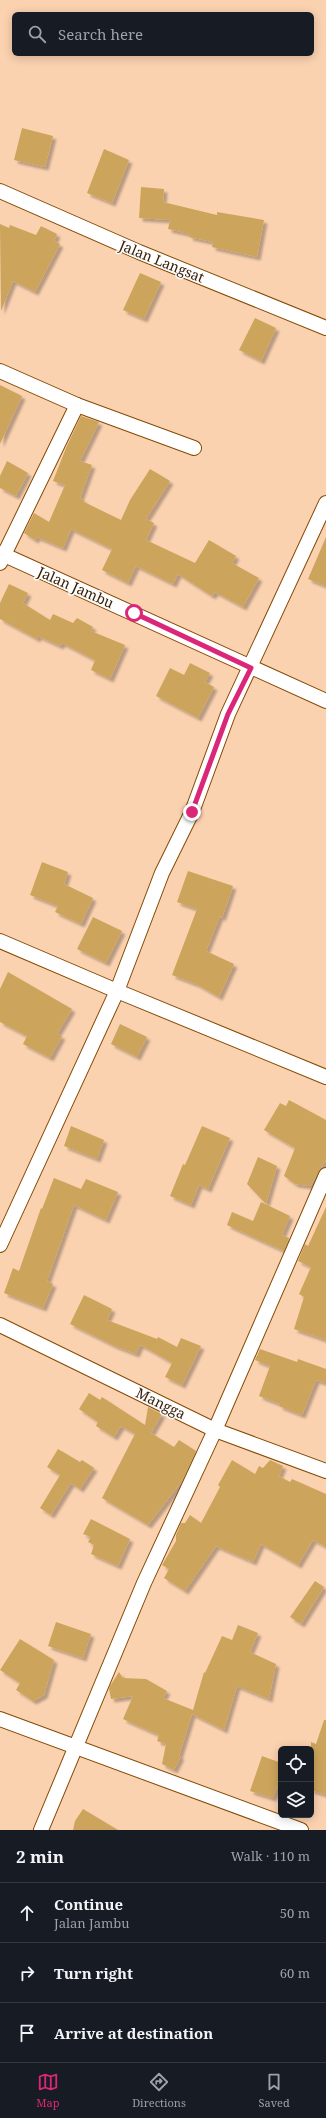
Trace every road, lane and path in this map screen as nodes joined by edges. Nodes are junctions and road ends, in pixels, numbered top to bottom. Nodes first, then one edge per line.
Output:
1 (0, 191) edge
2 (326, 328) edge
3 (0, 371) edge
4 (77, 405) junction
5 (194, 448) dead end
6 (326, 503) edge
7 (1, 557) edge
8 (251, 668) junction
9 (326, 701) edge
10 (0, 941) edge
11 (116, 991) junction
12 (326, 1077) edge
13 (326, 1175) edge
14 (0, 1245) edge
15 (0, 1325) edge
16 (215, 1430) junction
17 (326, 1471) edge
18 (0, 1719) edge
19 (76, 1748) junction
20 (41, 1830) edge
21 (301, 1830) edge

1 - 2 street, Jalan Langsat
3 - 4 street
4 - 5 street
4 - 7 street
6 - 8 street
7 - 8 street, Jalan Jambu
8 - 9 street, Jalan Jambu
8 - 11 street
10 - 11 street
11 - 12 street
11 - 14 street
13 - 16 street
15 - 16 street, Mangga
16 - 17 street, Mangga
16 - 19 street
18 - 19 street
19 - 20 street
19 - 21 street

